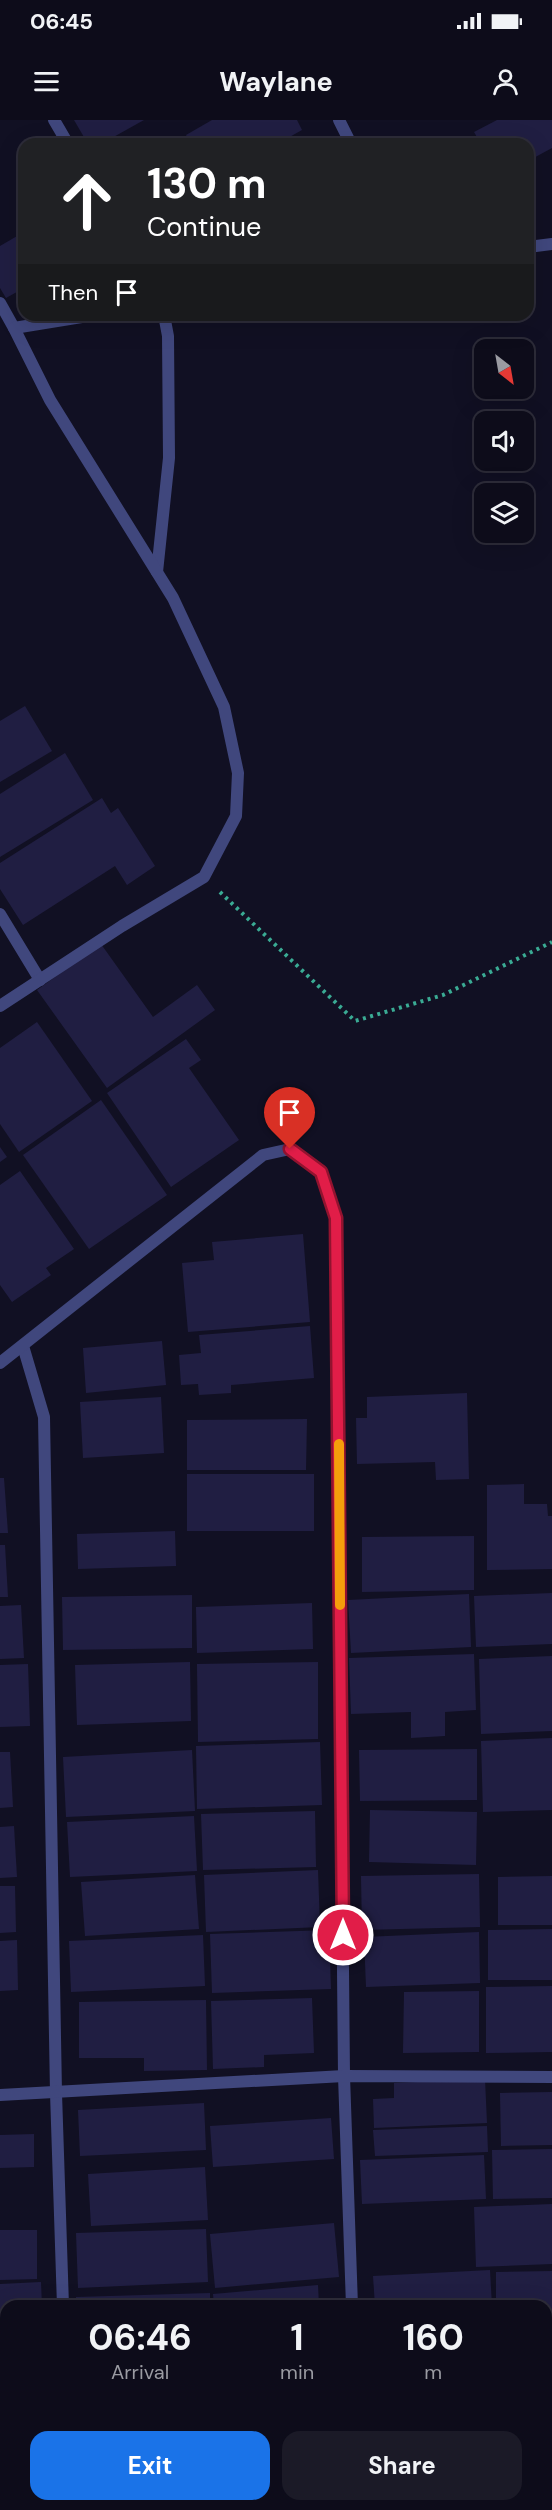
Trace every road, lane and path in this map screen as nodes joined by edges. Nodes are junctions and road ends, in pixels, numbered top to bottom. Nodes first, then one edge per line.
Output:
1 (54, 120) edge
2 (339, 120) edge
3 (64, 138) edge
4 (348, 138) edge
5 (552, 244) edge
6 (534, 246) edge
7 (0, 303) edge
8 (57, 321) edge
9 (165, 321) edge
10 (14, 328) junction
11 (157, 572) junction
12 (204, 877) junction
13 (0, 914) edge
14 (552, 942) edge
15 (40, 980) junction
16 (0, 1006) edge
17 (23, 1346) junction
18 (0, 1363) edge
19 (344, 2076) junction
20 (552, 2077) edge
21 (56, 2093) junction
22 (0, 2095) edge
23 (63, 2300) edge
24 (352, 2300) edge

1 - 3 street
2 - 4 street
5 - 6 street
7 - 10 street
8 - 10 street
9 - 11 street
10 - 11 street
11 - 12 street
12 - 14 path
12 - 15 street
13 - 15 street
15 - 16 street
17 - 18 street
17 - 19 street
17 - 21 street
19 - 20 street
19 - 21 street
19 - 24 street
21 - 22 street
21 - 23 street

